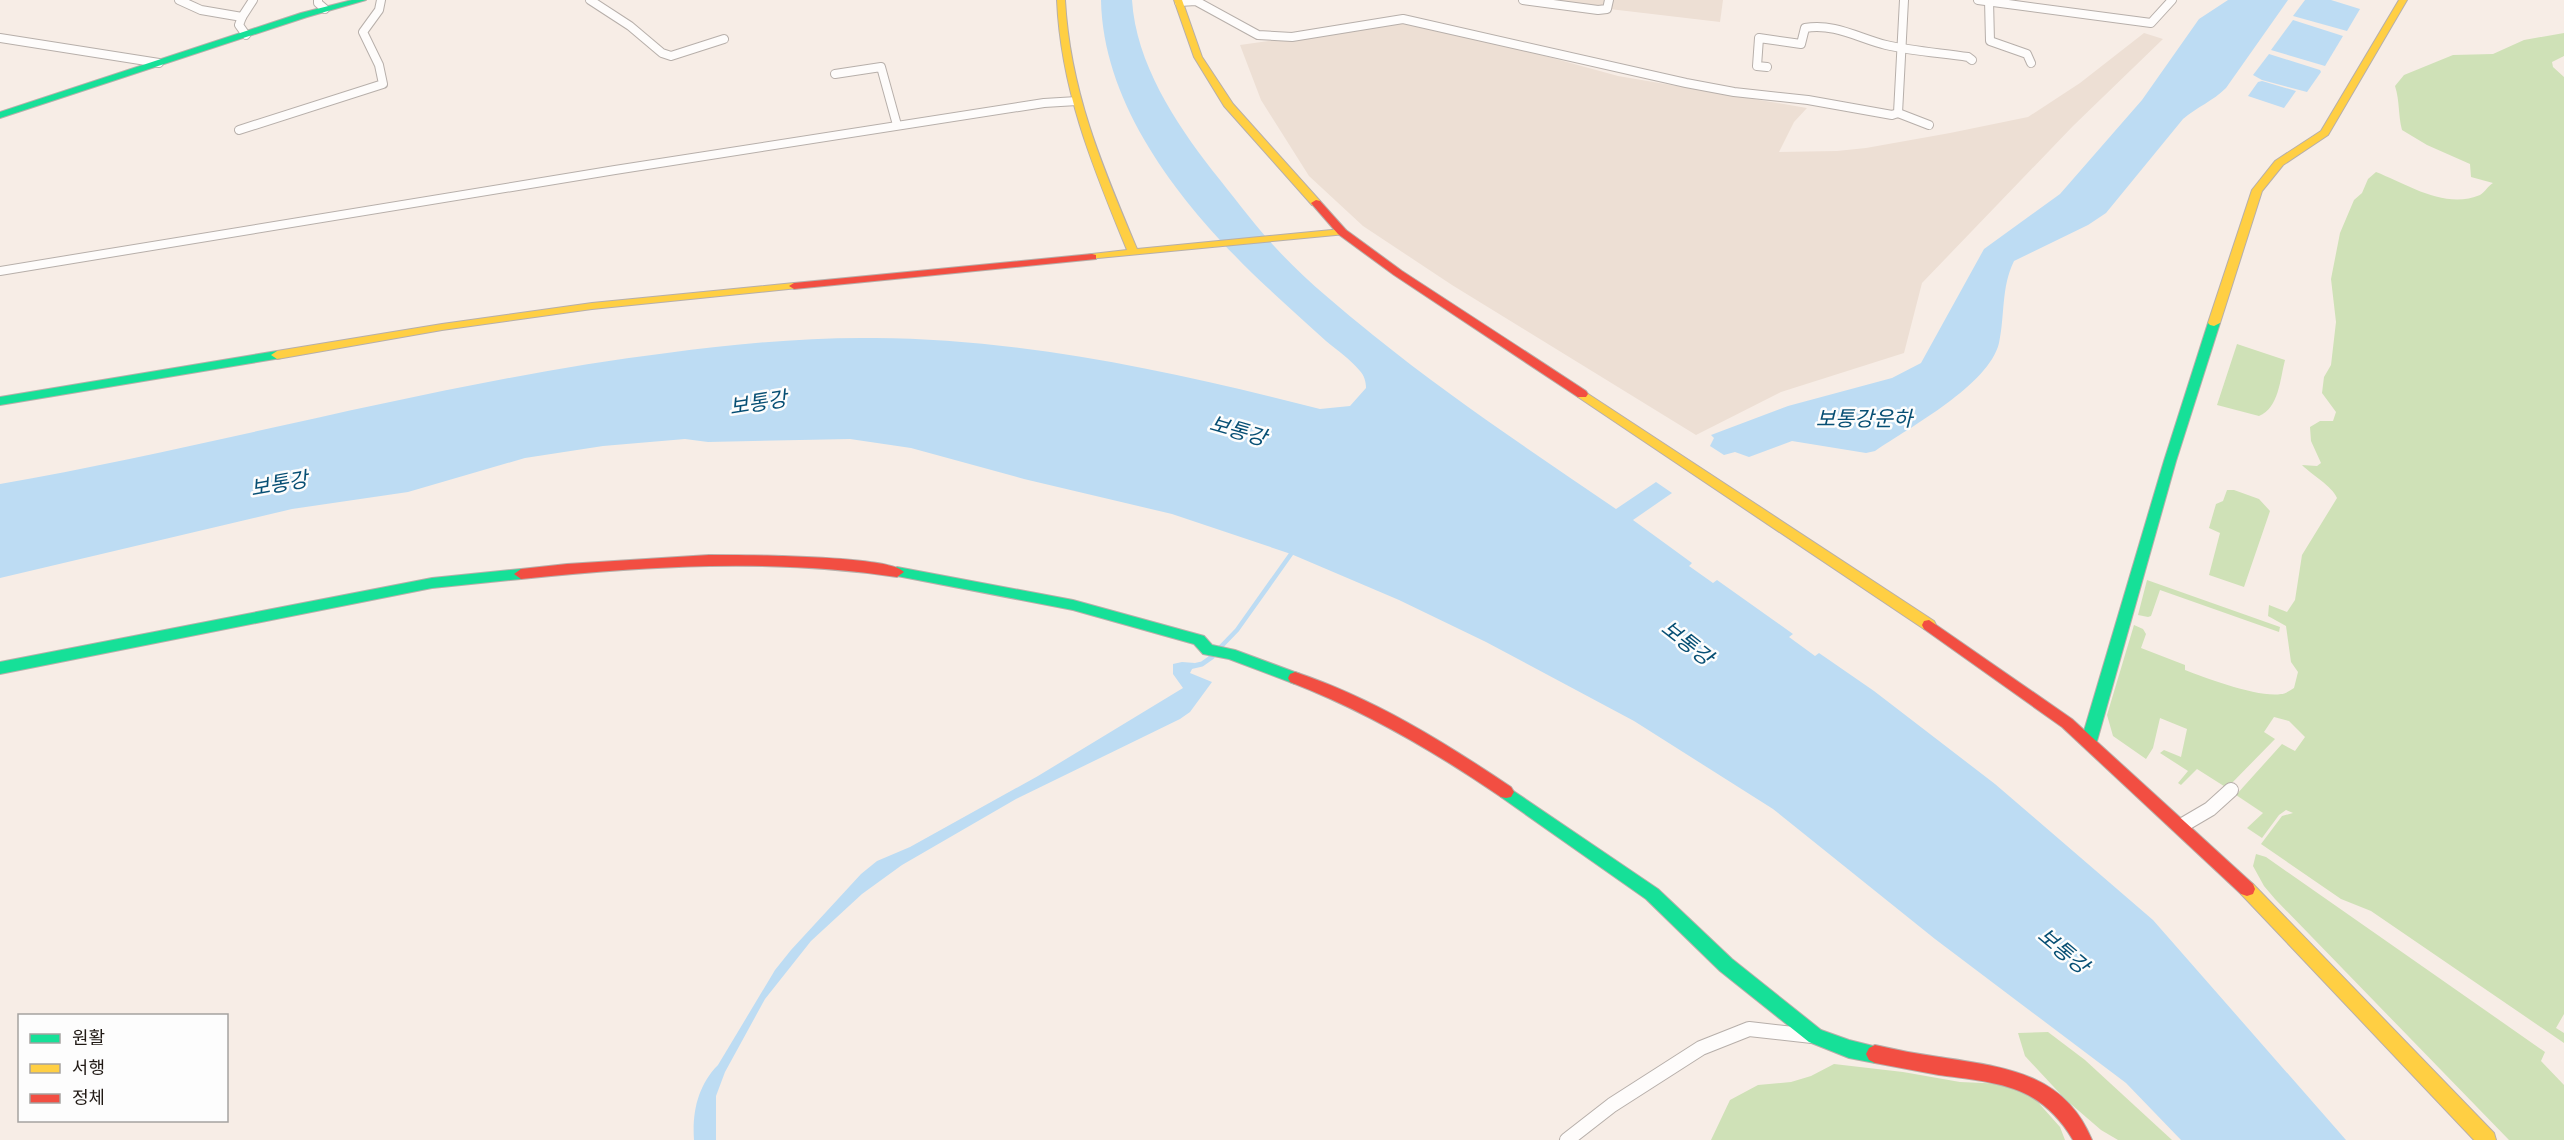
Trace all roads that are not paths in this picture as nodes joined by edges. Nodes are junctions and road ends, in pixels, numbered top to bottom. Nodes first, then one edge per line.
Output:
1 (179, 0) edge
2 (253, 0) edge
3 (362, 0) edge
4 (381, 0) edge
5 (590, 0) edge
6 (1062, 0) edge
7 (1523, 0) edge
8 (1609, 0) edge
9 (1904, 0) edge
10 (1978, 0) edge
11 (2172, 0) edge
12 (2403, 0) edge
13 (1178, 1) edge
14 (1989, 1) edge
15 (321, 5) edge
16 (242, 17) junction
17 (246, 35) junction
18 (0, 38) edge
19 (724, 39) dead end
20 (1901, 46) junction
21 (1972, 60) dead end
22 (159, 63) junction
23 (2031, 63) dead end
24 (1767, 68) dead end
25 (835, 74) dead end
26 (1077, 100) junction
27 (1898, 113) junction
28 (0, 115) edge
29 (897, 125) junction
30 (1929, 125) dead end
31 (239, 130) dead end
32 (1342, 232) junction
33 (1133, 253) junction
34 (0, 271) edge
35 (0, 401) edge
36 (0, 668) edge
37 (2089, 741) junction
38 (2231, 790) dead end
39 (2181, 826) junction
40 (1815, 1036) junction
41 (1567, 1140) edge
42 (2083, 1140) edge
43 (2487, 1140) edge

1 - 16 street
2 - 16 street
3 - 15 street
4 - 31 street
5 - 19 street
6 - 26 street
7 - 8 street
9 - 20 street
10 - 14 street
11 - 14 street
12 - 37 street
13 - 27 street
13 - 32 street
14 - 23 street
15 - 17 street
16 - 17 street
17 - 22 street
18 - 22 street
20 - 21 street
20 - 24 street
20 - 27 street
22 - 28 street
25 - 29 street
26 - 29 street
26 - 33 street
27 - 30 street
29 - 34 street
32 - 33 street
32 - 37 street
33 - 35 street
36 - 40 street
37 - 39 street
38 - 39 street
39 - 43 street
40 - 41 street
40 - 42 street

